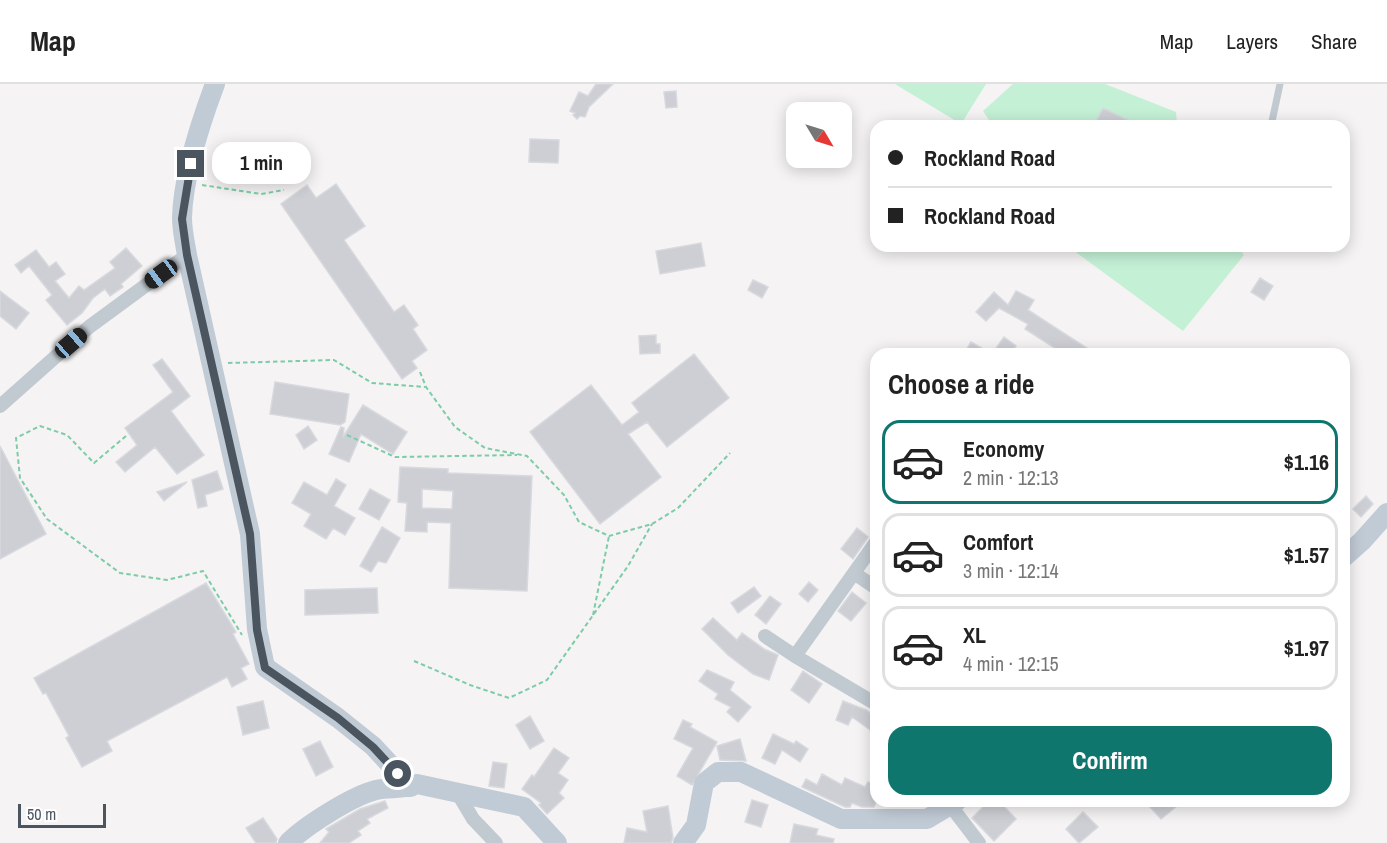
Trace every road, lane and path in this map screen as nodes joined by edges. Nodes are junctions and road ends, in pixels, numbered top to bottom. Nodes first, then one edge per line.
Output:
1 (215, 84) edge
2 (1280, 84) edge
3 (1271, 120) edge
4 (187, 183) junction
5 (284, 190) dead end
6 (187, 255) junction
7 (210, 363) junction
8 (420, 372) dead end
9 (426, 387) junction
10 (0, 406) edge
11 (347, 435) dead end
12 (126, 436) dead end
13 (730, 453) dead end
14 (523, 455) junction
15 (1387, 513) edge
16 (652, 524) junction
17 (609, 536) junction
18 (870, 550) edge
19 (1350, 550) edge
20 (854, 573) junction
21 (870, 584) edge
22 (593, 618) junction
23 (765, 636) dead end
24 (245, 643) dead end
25 (795, 656) junction
26 (414, 661) dead end
27 (870, 700) edge
28 (411, 787) junction
29 (457, 792) junction
30 (946, 807) edge
31 (956, 807) edge
32 (288, 843) edge
33 (496, 843) edge
34 (557, 843) edge
35 (683, 843) edge
36 (979, 843) edge

1 - 4 street
2 - 3 lane
4 - 5 path
4 - 6 street
6 - 7 street
6 - 10 street
7 - 9 path
7 - 28 street
8 - 9 path
9 - 14 path
11 - 14 path
12 - 24 path
13 - 16 path
14 - 17 path
15 - 19 street
16 - 17 path
16 - 22 path
17 - 22 path
18 - 20 street
20 - 21 street
20 - 25 street
22 - 26 path
23 - 25 street
25 - 27 street
28 - 29 street
28 - 32 street
29 - 33 street
29 - 34 street
30 - 35 street
31 - 36 street

